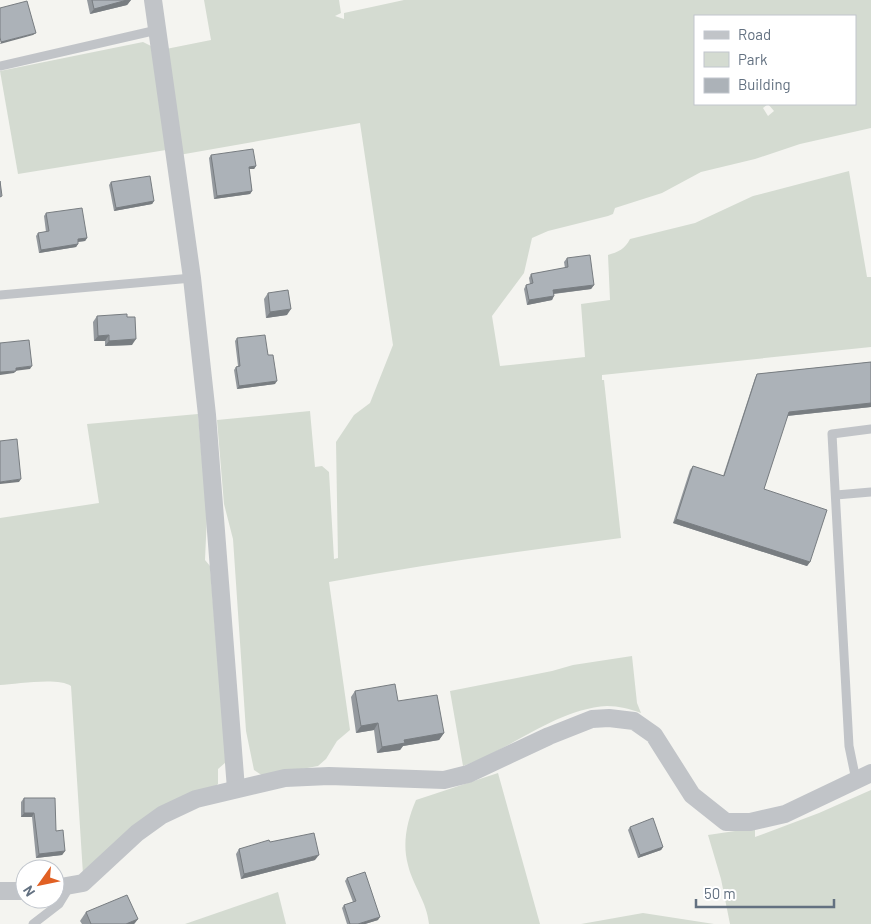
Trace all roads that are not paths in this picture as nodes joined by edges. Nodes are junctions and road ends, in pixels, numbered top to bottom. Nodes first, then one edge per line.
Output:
1 (153, 0) edge
2 (157, 30) junction
3 (0, 66) edge
4 (192, 278) junction
5 (0, 295) edge
6 (871, 429) edge
7 (871, 492) edge
8 (836, 495) junction
9 (863, 777) edge
10 (236, 789) junction
11 (65, 886) edge
12 (0, 891) edge
13 (15, 891) edge
14 (52, 909) edge
15 (33, 924) edge

1 - 2 street
2 - 3 lane
2 - 4 street
4 - 5 lane
4 - 10 street
6 - 8 lane
7 - 8 lane
8 - 9 lane
9 - 10 street
10 - 11 street
12 - 13 street
14 - 15 lane

